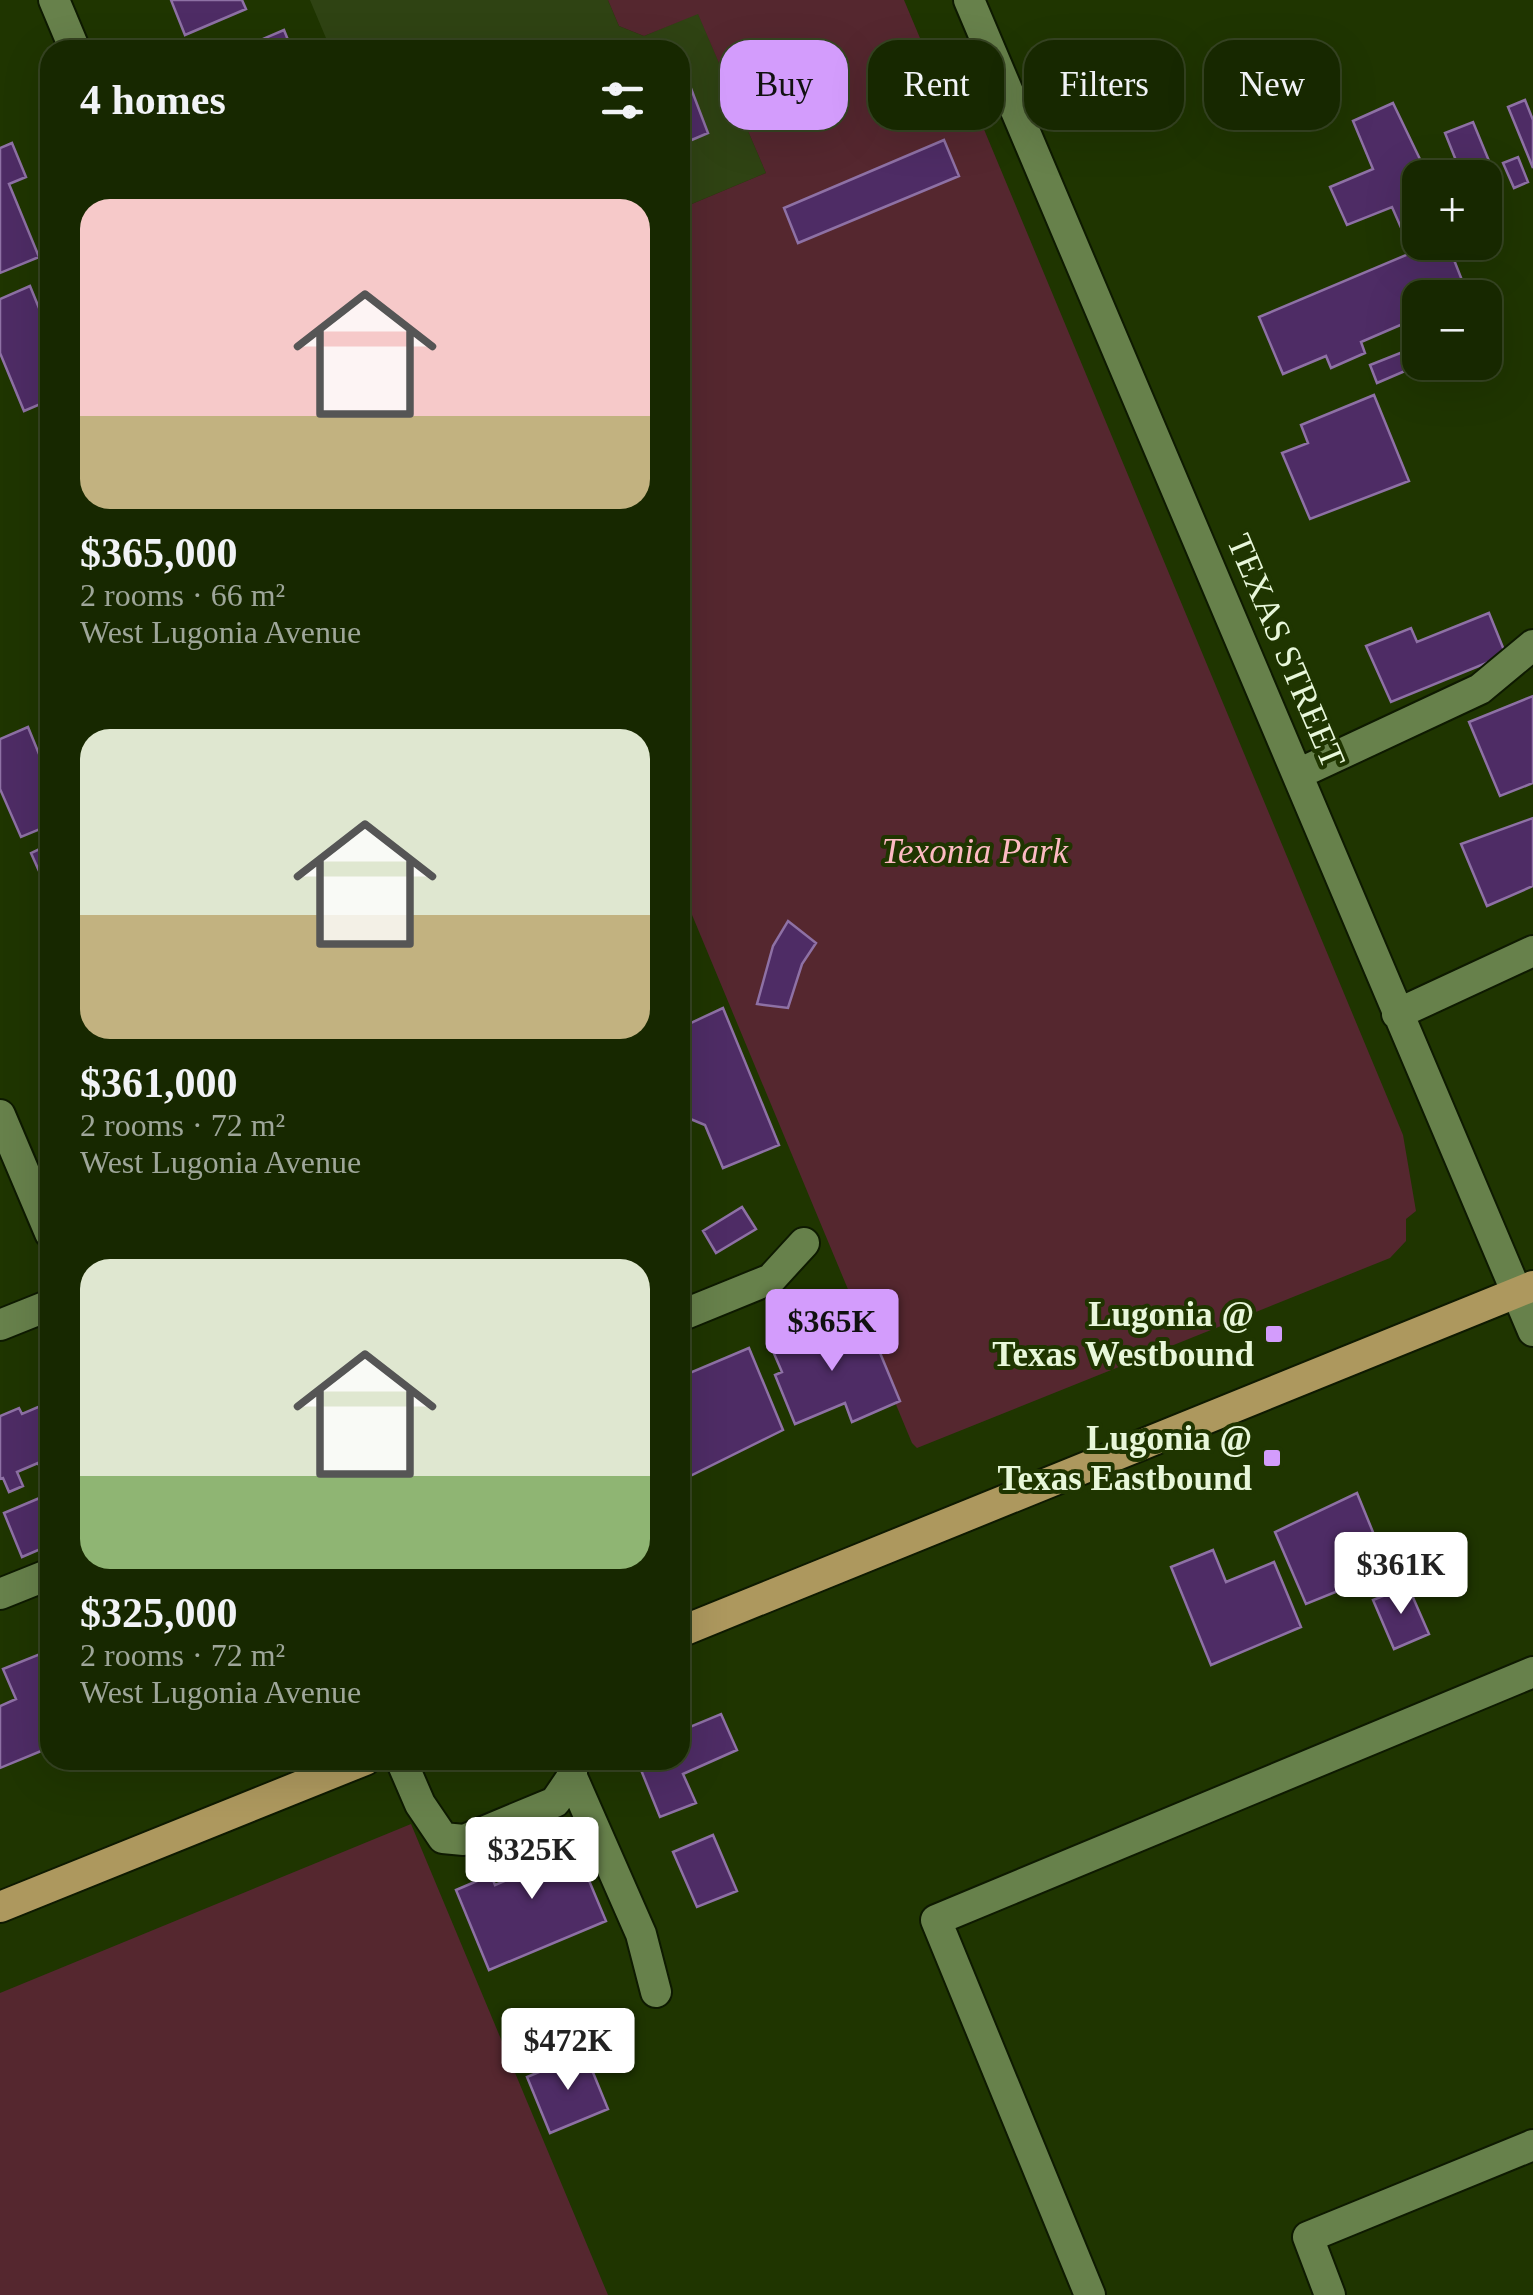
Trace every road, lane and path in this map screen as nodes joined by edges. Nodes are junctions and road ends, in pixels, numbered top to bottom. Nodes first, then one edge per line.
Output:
1 (54, 0) edge
2 (969, 0) edge
3 (72, 40) edge
4 (1533, 645) edge
5 (1298, 774) junction
6 (1533, 951) edge
7 (1397, 1014) junction
8 (0, 1115) edge
9 (40, 1209) edge
10 (804, 1243) dead end
11 (1525, 1289) edge
12 (40, 1308) edge
13 (690, 1312) edge
14 (0, 1325) edge
15 (1533, 1332) edge
16 (40, 1578) edge
17 (0, 1594) edge
18 (690, 1628) edge
19 (1533, 1672) edge
20 (339, 1770) edge
21 (405, 1770) edge
22 (571, 1770) edge
23 (572, 1770) edge
24 (0, 1907) edge
25 (656, 1992) dead end
26 (1533, 2145) edge
27 (1090, 2295) edge
28 (1330, 2295) edge

1 - 3 street
2 - 5 street, TEXAS STREET
4 - 5 street
5 - 7 street, TEXAS STREET
6 - 7 street
7 - 11 street, TEXAS STREET
8 - 9 street
10 - 13 street
11 - 15 street, TEXAS STREET
11 - 18 main road
12 - 14 street
16 - 17 street
19 - 27 street
20 - 24 main road
21 - 22 street
23 - 25 street
26 - 28 street

